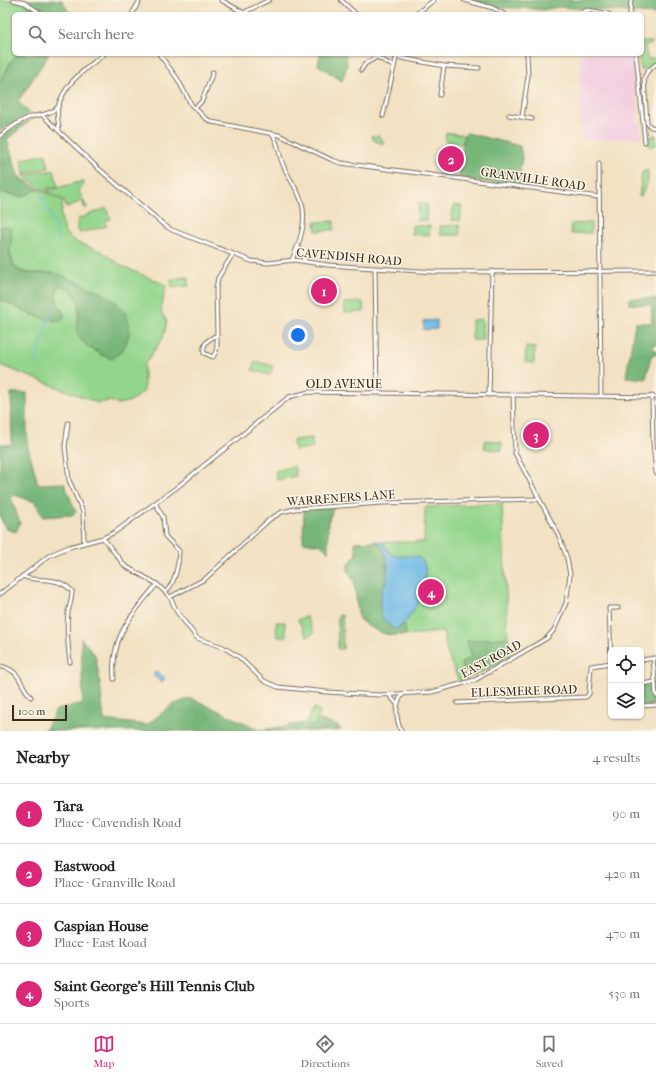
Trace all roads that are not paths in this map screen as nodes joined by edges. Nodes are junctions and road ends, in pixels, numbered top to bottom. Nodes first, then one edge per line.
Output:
1 (13, 0) edge
2 (140, 0) edge
3 (221, 0) edge
4 (268, 0) edge
5 (341, 0) edge
6 (434, 0) edge
7 (464, 0) edge
8 (631, 0) edge
9 (136, 8) junction
10 (39, 12) edge
11 (133, 12) edge
12 (137, 12) edge
13 (242, 12) edge
14 (246, 12) edge
15 (354, 12) edge
16 (419, 12) edge
17 (501, 12) edge
18 (582, 12) edge
19 (598, 12) edge
20 (630, 12) edge
21 (102, 56) edge
22 (161, 56) edge
23 (396, 56) edge
24 (527, 56) edge
25 (636, 56) edge
26 (656, 64) edge
27 (393, 66) junction
28 (444, 66) junction
29 (361, 67) dead end
30 (479, 68) dead end
31 (214, 72) dead end
32 (440, 95) dead end
33 (58, 107) junction
34 (195, 108) junction
35 (509, 115) dead end
36 (43, 116) junction
37 (383, 116) dead end
38 (522, 117) junction
39 (532, 119) dead end
40 (656, 128) edge
41 (59, 131) junction
42 (272, 134) junction
43 (0, 136) edge
44 (645, 142) dead end
45 (599, 163) dead end
46 (599, 198) junction
47 (298, 246) junction
48 (233, 254) junction
49 (292, 260) junction
50 (304, 261) junction
51 (375, 269) junction
52 (600, 270) junction
53 (492, 271) junction
54 (656, 271) edge
55 (217, 335) junction
56 (377, 393) junction
57 (489, 395) junction
58 (513, 395) junction
59 (601, 396) junction
60 (652, 396) junction
61 (656, 397) edge
62 (68, 422) dead end
63 (656, 473) edge
64 (538, 499) junction
65 (155, 504) junction
66 (103, 538) junction
67 (84, 543) junction
68 (22, 576) junction
69 (157, 584) junction
70 (166, 592) junction
71 (0, 594) edge
72 (170, 597) junction
73 (618, 608) dead end
74 (610, 647) edge
75 (655, 658) edge
76 (644, 660) edge
77 (70, 662) dead end
78 (608, 663) edge
79 (0, 666) edge
80 (114, 679) dead end
81 (655, 682) junction
82 (644, 684) edge
83 (403, 694) junction
84 (389, 695) junction
85 (656, 696) edge
86 (31, 697) dead end
87 (457, 703) dead end
88 (397, 704) junction
89 (656, 705) edge
90 (644, 706) edge
91 (401, 731) edge

1 - 10 street
2 - 9 street
3 - 13 street
4 - 14 street
5 - 15 street
6 - 16 street
7 - 17 street
8 - 20 street
9 - 11 street
9 - 12 street
18 - 19 street
21 - 33 street
22 - 34 street, GRANVILLE ROAD
23 - 27 street
23 - 28 street
24 - 38 street
25 - 44 street
26 - 40 street
27 - 29 street
27 - 37 street
28 - 30 street
28 - 32 street
31 - 34 street
33 - 36 street
33 - 41 street
34 - 42 street, GRANVILLE ROAD
35 - 38 street
36 - 41 street, CAVENDISH ROAD
36 - 43 street
38 - 39 street
41 - 48 street, CAVENDISH ROAD
42 - 46 street, GRANVILLE ROAD
42 - 47 street
45 - 46 street
46 - 52 street, GRANVILLE ROAD
47 - 49 street
47 - 50 street
48 - 49 street, CAVENDISH ROAD
48 - 55 street
49 - 50 street, CAVENDISH ROAD
50 - 51 street, CAVENDISH ROAD
51 - 53 street, CAVENDISH ROAD
51 - 56 street
52 - 53 street, CAVENDISH ROAD
52 - 54 street, CAVENDISH ROAD
52 - 59 street, GRANVILLE ROAD
53 - 57 street
55 - 55 street
56 - 57 street, OLD AVENUE
56 - 65 street, OLD AVENUE
57 - 58 street, OLD AVENUE
58 - 59 street, OLD AVENUE
58 - 64 street, EAST ROAD
59 - 60 street, OLD AVENUE
60 - 61 street, OLD AVENUE
60 - 63 street
62 - 67 street
64 - 72 street, WARRENERS LANE
64 - 83 street, EAST ROAD
65 - 66 street, OLD AVENUE
65 - 70 street
66 - 67 street, OLD AVENUE
66 - 69 street
67 - 68 street, OLD AVENUE
68 - 71 street, OLD AVENUE
68 - 77 street
69 - 70 street
69 - 80 street
70 - 72 street
72 - 84 street, EAST ROAD
73 - 74 street
75 - 76 street
75 - 81 street
78 - 87 street, ELLESMERE ROAD
79 - 86 street
81 - 82 street
81 - 85 street
83 - 84 street, EAST ROAD
83 - 88 street
84 - 88 street
88 - 91 street
89 - 90 street

